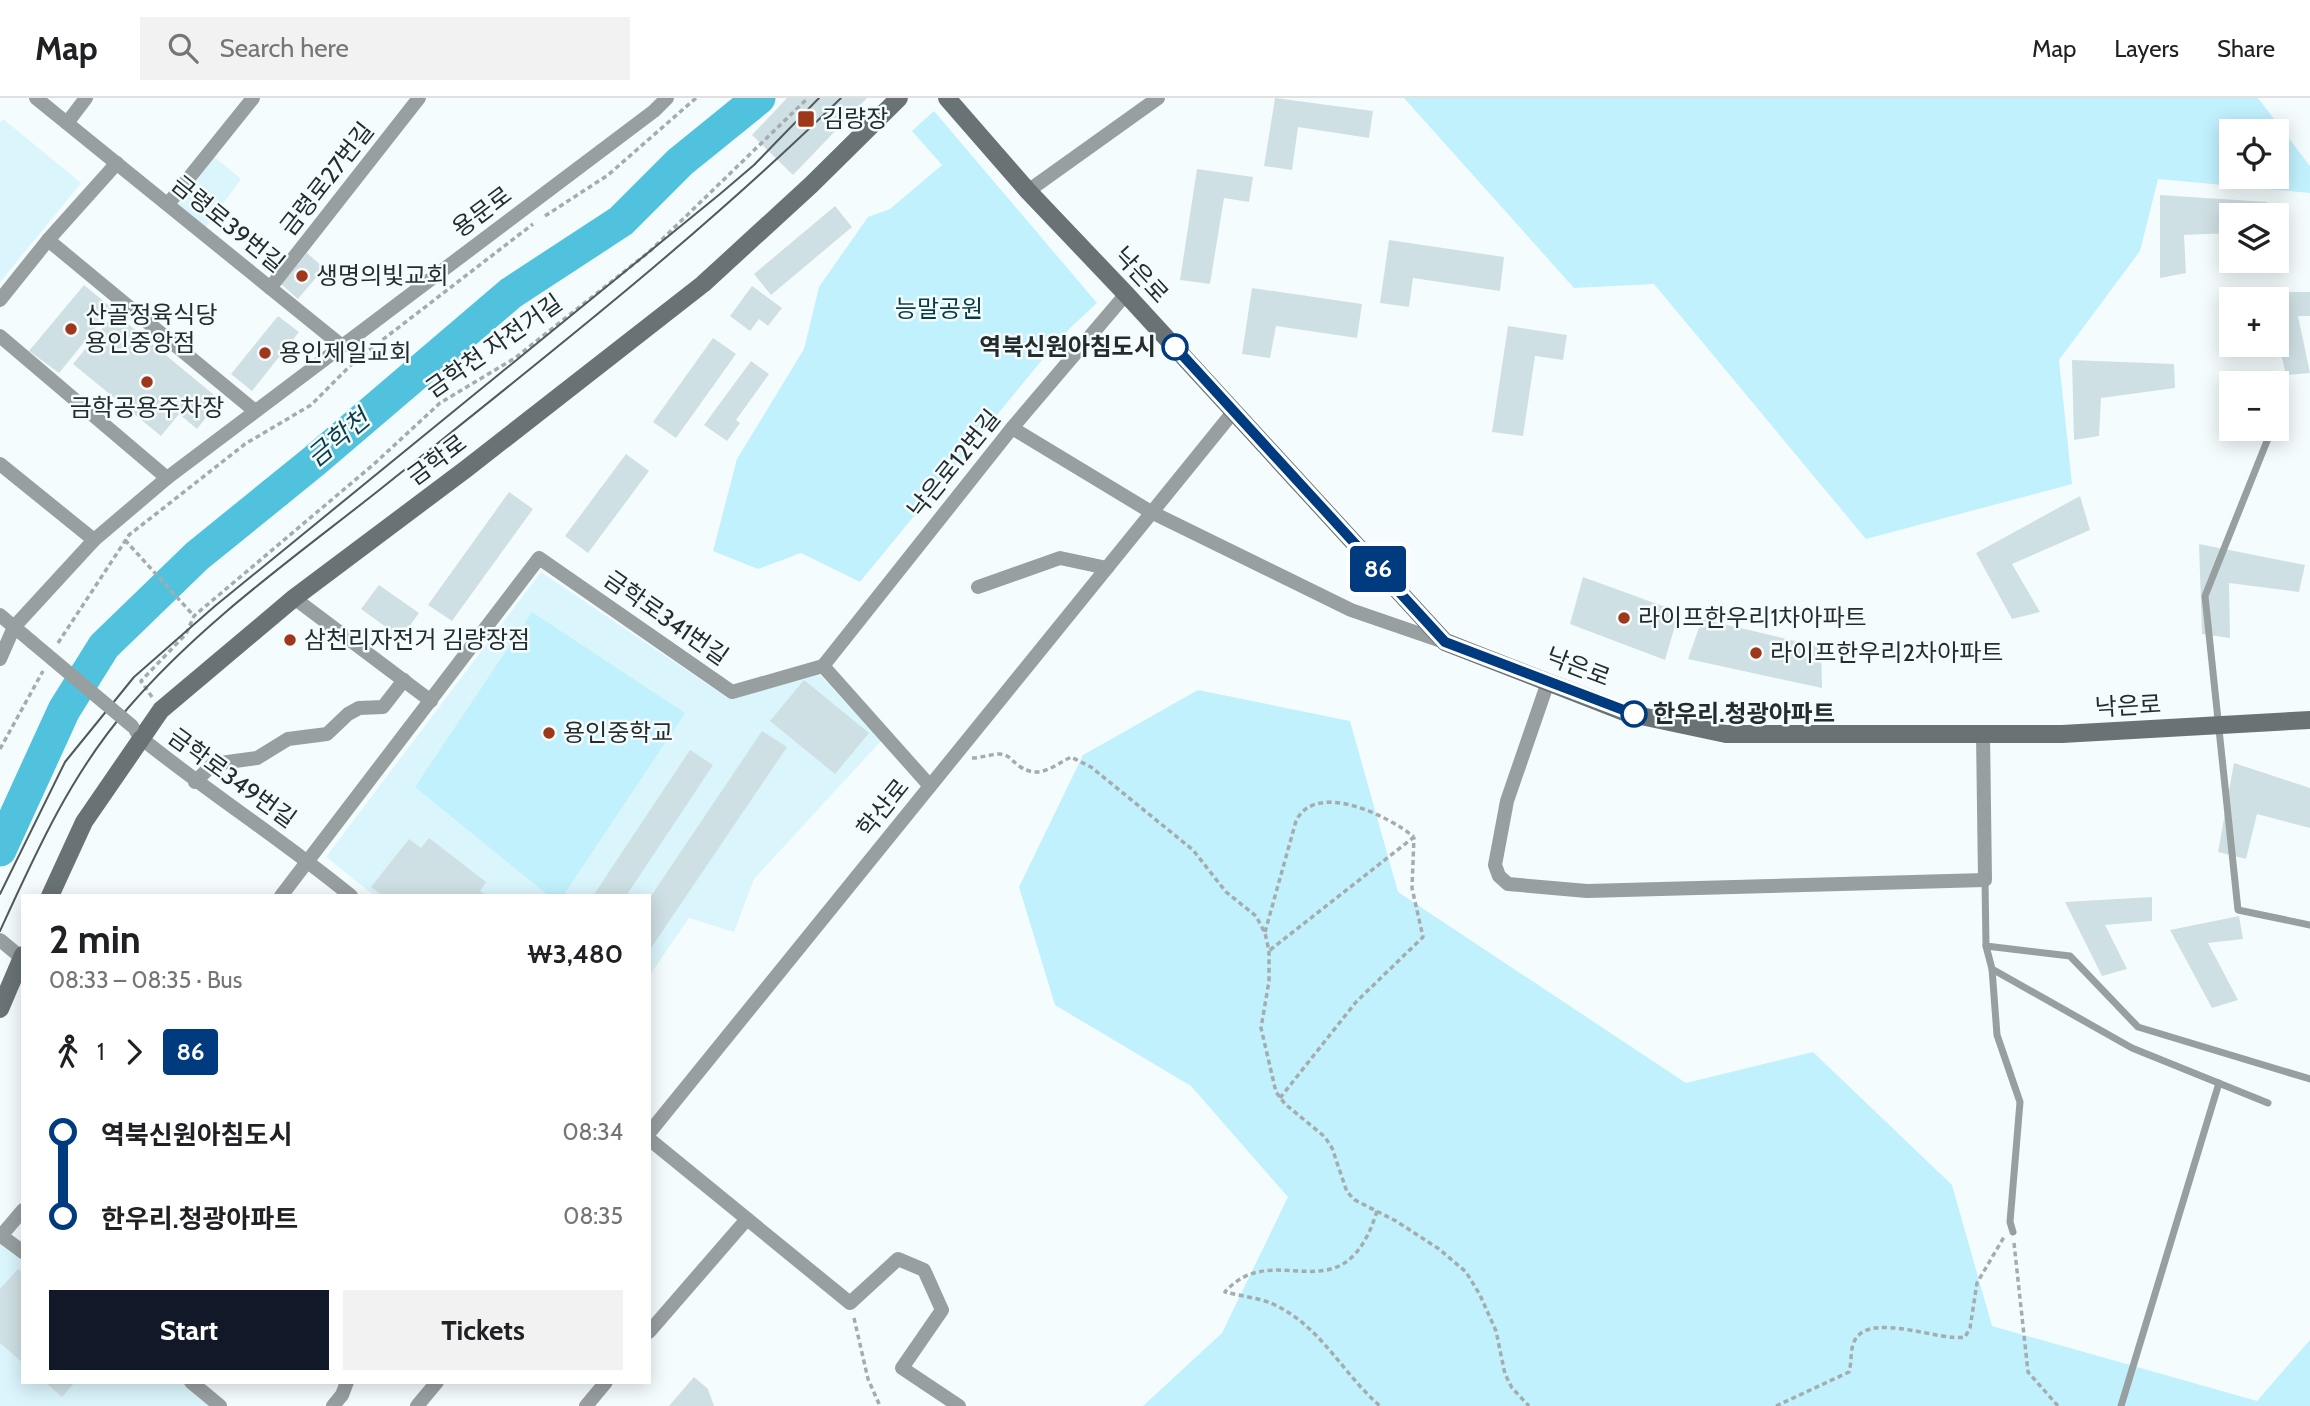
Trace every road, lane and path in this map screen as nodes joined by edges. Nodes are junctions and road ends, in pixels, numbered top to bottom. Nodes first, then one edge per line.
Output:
1 (36, 98) edge
2 (86, 98) edge
3 (253, 98) edge
4 (419, 98) edge
5 (667, 98) edge
6 (696, 98) edge
7 (808, 98) edge
8 (899, 98) edge
9 (1158, 98) edge
10 (952, 100) edge
11 (67, 123) junction
12 (117, 163) junction
13 (1028, 191) junction
14 (168, 204) junction
15 (544, 216) dead end
16 (534, 224) dead end
17 (48, 240) junction
18 (270, 288) junction
19 (1126, 294) junction
20 (0, 300) edge
21 (0, 336) edge
22 (342, 346) junction
23 (255, 411) junction
24 (1234, 411) junction
25 (1012, 428) junction
26 (2267, 441) edge
27 (0, 464) edge
28 (167, 478) junction
29 (1151, 512) junction
30 (94, 540) junction
31 (125, 540) junction
32 (1107, 568) junction
33 (978, 587) dead end
34 (294, 598) junction
35 (0, 615) edge
36 (194, 616) junction
37 (13, 627) junction
38 (1445, 642) junction
39 (52, 654) dead end
40 (0, 659) edge
41 (46, 665) dead end
42 (823, 666) junction
43 (404, 680) junction
44 (1548, 682) junction
45 (431, 701) junction
46 (161, 710) junction
47 (2310, 720) edge
48 (2217, 725) junction
49 (136, 732) junction
50 (1983, 734) junction
51 (0, 750) edge
52 (953, 758) junction
53 (195, 782) junction
54 (930, 786) junction
55 (1414, 836) junction
56 (310, 862) junction
57 (1985, 880) junction
58 (51, 894) edge
59 (283, 894) edge
60 (349, 894) edge
61 (2310, 925) edge
62 (1265, 933) junction
63 (0, 940) edge
64 (1986, 946) junction
65 (1269, 951) junction
66 (21, 957) edge
67 (21, 960) edge
68 (1992, 969) junction
69 (0, 1009) edge
70 (2310, 1079) edge
71 (2219, 1083) junction
72 (1280, 1098) junction
73 (2268, 1103) dead end
74 (651, 1131) edge
75 (651, 1141) edge
76 (1377, 1210) junction
77 (21, 1212) edge
78 (747, 1219) junction
79 (2013, 1233) junction
80 (0, 1236) edge
81 (21, 1251) edge
82 (850, 1303) junction
83 (651, 1330) edge
84 (193, 1384) edge
85 (345, 1384) edge
86 (435, 1384) edge
87 (604, 1384) edge
88 (220, 1406) edge
89 (333, 1406) edge
90 (417, 1406) edge
91 (586, 1406) edge
92 (880, 1406) edge
93 (959, 1406) edge
94 (1380, 1406) edge
95 (1529, 1406) edge
96 (1776, 1406) edge
97 (2058, 1406) edge
98 (2121, 1406) edge

1 - 11 street, 금령로39번길
2 - 11 street
3 - 14 street
4 - 18 street, 금령로27번길
5 - 22 street, 용문로
6 - 15 path
7 - 36 path, 금학천 자전거길
8 - 34 main road, 금학로
9 - 13 street
10 - 13 main road, 낙은로
11 - 12 street, 금령로39번길
12 - 14 street, 금령로39번길
12 - 17 street
13 - 19 main road, 낙은로
14 - 18 street, 금령로39번길
16 - 31 path
17 - 20 street
17 - 23 street
18 - 22 street, 금령로39번길
19 - 24 main road, 낙은로
19 - 25 street, 낙은로12번길
21 - 28 street
22 - 23 street, 용문로
23 - 28 street, 용문로
24 - 29 street, 학산로
24 - 38 main road, 낙은로
25 - 29 street
25 - 42 street, 낙은로12번길
26 - 48 lane
27 - 30 street
28 - 30 street, 용문로
29 - 32 street, 학산로
29 - 38 street
30 - 37 street, 용문로
31 - 36 path
31 - 39 path
32 - 33 street
32 - 52 street, 학산로
34 - 43 street
34 - 46 main road, 금학로
35 - 37 street, 금학로349번길
36 - 46 path, 금학천 자전거길
37 - 40 street, 용문로
37 - 49 street, 금학로349번길, bridge
38 - 44 main road, 낙은로
41 - 51 path
42 - 45 street, 금학로341번길
42 - 54 street
43 - 45 street
43 - 53 street
44 - 50 main road, 낙은로
44 - 57 street
45 - 56 street
46 - 49 main road, 금학로
47 - 48 main road, 낙은로
48 - 50 main road, 낙은로
48 - 61 lane
49 - 53 street, 금학로349번길
49 - 58 main road, 금학로
50 - 57 street
52 - 54 street, 학산로
52 - 62 path
53 - 56 street, 금학로349번길
54 - 74 street, 학산로
55 - 62 path
55 - 65 path
55 - 72 path
56 - 59 street
56 - 60 street, 금학로349번길
57 - 64 lane
62 - 65 path
63 - 66 street
64 - 68 lane
64 - 70 lane
65 - 72 path
67 - 69 main road
68 - 71 lane
68 - 79 lane
71 - 73 lane
71 - 98 lane
72 - 76 path
75 - 78 street
76 - 94 path
76 - 95 path
77 - 80 street
78 - 82 street
78 - 83 street
79 - 96 path
79 - 97 path
80 - 81 street
82 - 92 path
82 - 93 street
84 - 88 street
85 - 89 street
86 - 90 street
87 - 91 street

